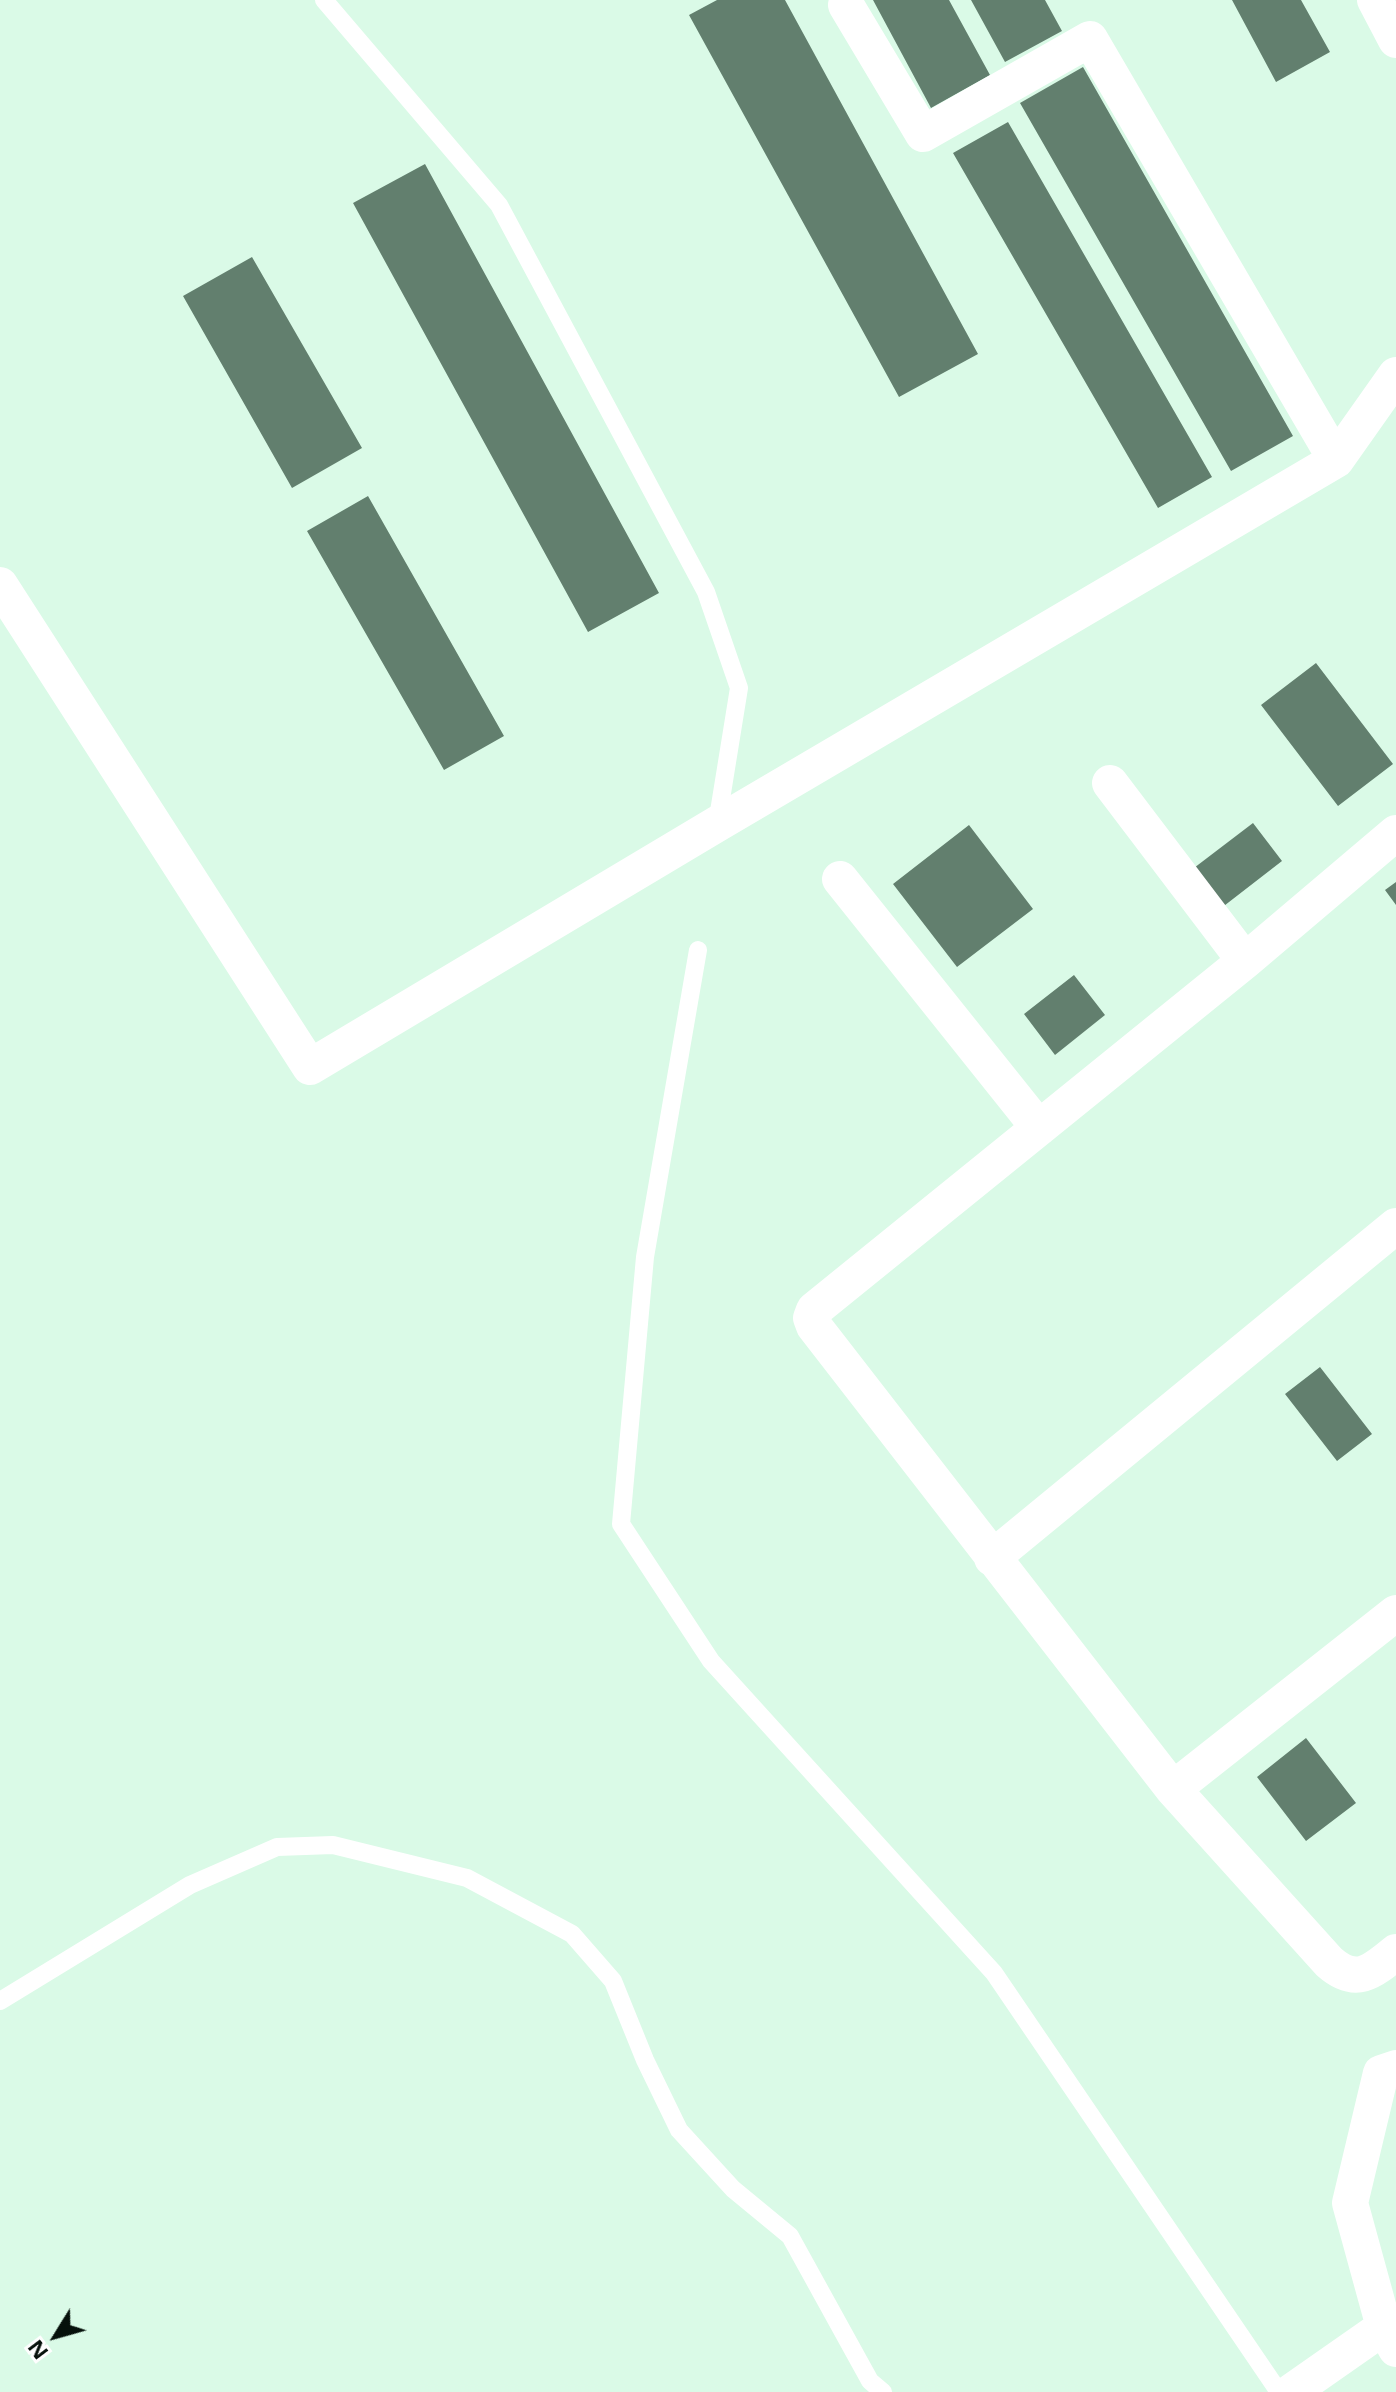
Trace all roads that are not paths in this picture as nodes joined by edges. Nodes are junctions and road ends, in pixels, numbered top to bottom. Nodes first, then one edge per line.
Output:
1 (324, 0) edge
2 (1375, 0) edge
3 (846, 5) dead end
4 (1396, 40) edge
5 (1396, 375) edge
6 (1336, 460) junction
7 (0, 585) edge
8 (1110, 783) dead end
9 (717, 824) junction
10 (1396, 833) edge
11 (840, 879) dead end
12 (698, 950) dead end
13 (1245, 961) junction
14 (1039, 1128) junction
15 (1396, 1226) edge
16 (992, 1558) junction
17 (1396, 1613) edge
18 (1173, 1789) junction
19 (1396, 1952) edge
20 (0, 2001) edge
21 (1396, 2068) edge
22 (1392, 2333) edge
23 (883, 2392) edge
24 (1279, 2392) edge
25 (1291, 2392) edge

1 - 9 lane
2 - 4 street
3 - 6 street
5 - 6 street
6 - 9 street
7 - 9 street
8 - 13 street
10 - 13 street
11 - 14 street
12 - 24 lane
13 - 14 street
14 - 16 street
15 - 16 street
16 - 18 street
17 - 18 street
18 - 19 street
20 - 23 lane
21 - 22 street
22 - 25 street

